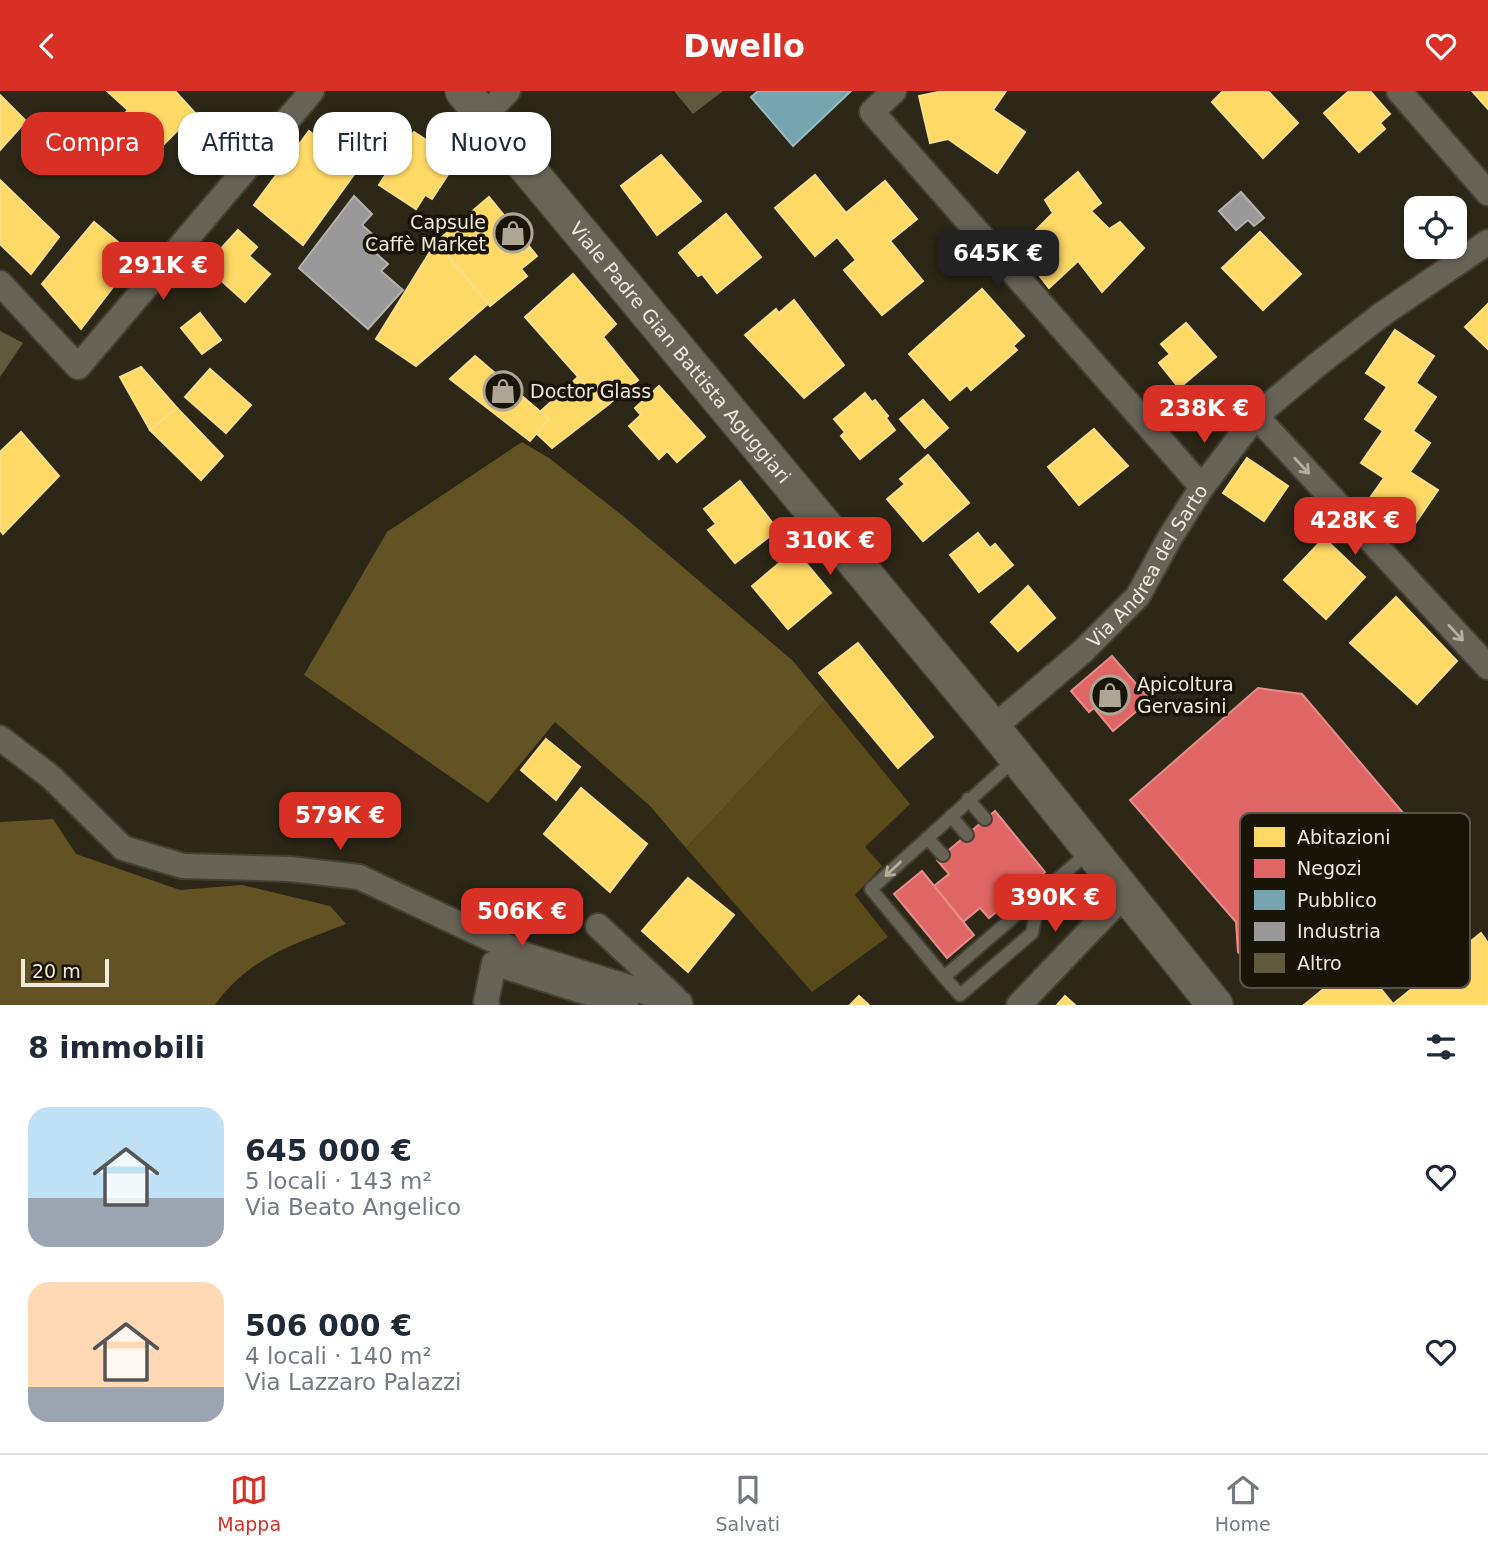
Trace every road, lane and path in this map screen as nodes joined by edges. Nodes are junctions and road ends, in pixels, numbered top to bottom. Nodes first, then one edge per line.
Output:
1 (312, 91) edge
2 (508, 91) edge
3 (894, 91) edge
4 (1399, 91) edge
5 (474, 104) edge
6 (1488, 193) edge
7 (1488, 242) edge
8 (0, 283) edge
9 (1255, 416) junction
10 (1202, 487) junction
11 (1488, 667) edge
12 (993, 728) junction
13 (0, 738) edge
14 (1017, 757) junction
15 (968, 799) junction
16 (951, 816) junction
17 (985, 819) dead end
18 (967, 835) dead end
19 (927, 838) junction
20 (1091, 850) junction
21 (943, 855) dead end
22 (1041, 887) junction
23 (1019, 894) dead end
24 (1125, 894) junction
25 (1028, 905) junction
26 (996, 913) dead end
27 (1006, 924) junction
28 (598, 926) dead end
29 (944, 977) junction
30 (681, 1004) edge
31 (487, 1005) edge
32 (626, 1005) edge
33 (1019, 1005) edge
34 (1215, 1005) edge

1 - 8 street
2 - 5 street
3 - 10 street
4 - 6 street
5 - 12 main road, Viale Padre Gian Battista Aguggiari
7 - 9 street, Via Andrea del Sarto
9 - 10 street, Via Andrea del Sarto
9 -> 11 street
10 - 12 street, Via Andrea del Sarto
12 - 14 main road, Viale Padre Gian Battista Aguggiari
13 - 30 street
14 - 15 lane
14 - 20 main road, Viale Padre Gian Battista Aguggiari
15 - 16 lane
15 - 17 lane
16 - 18 lane
16 - 19 lane
19 - 21 lane
19 -> 29 lane
20 - 22 lane
20 - 24 main road, Viale Padre Gian Battista Aguggiari
22 - 25 lane
22 - 29 lane
23 - 25 lane
24 - 33 street
24 - 34 main road, Viale Padre Gian Battista Aguggiari
25 - 27 lane
26 - 27 lane
27 - 29 lane
28 - 30 street
31 - 32 street

